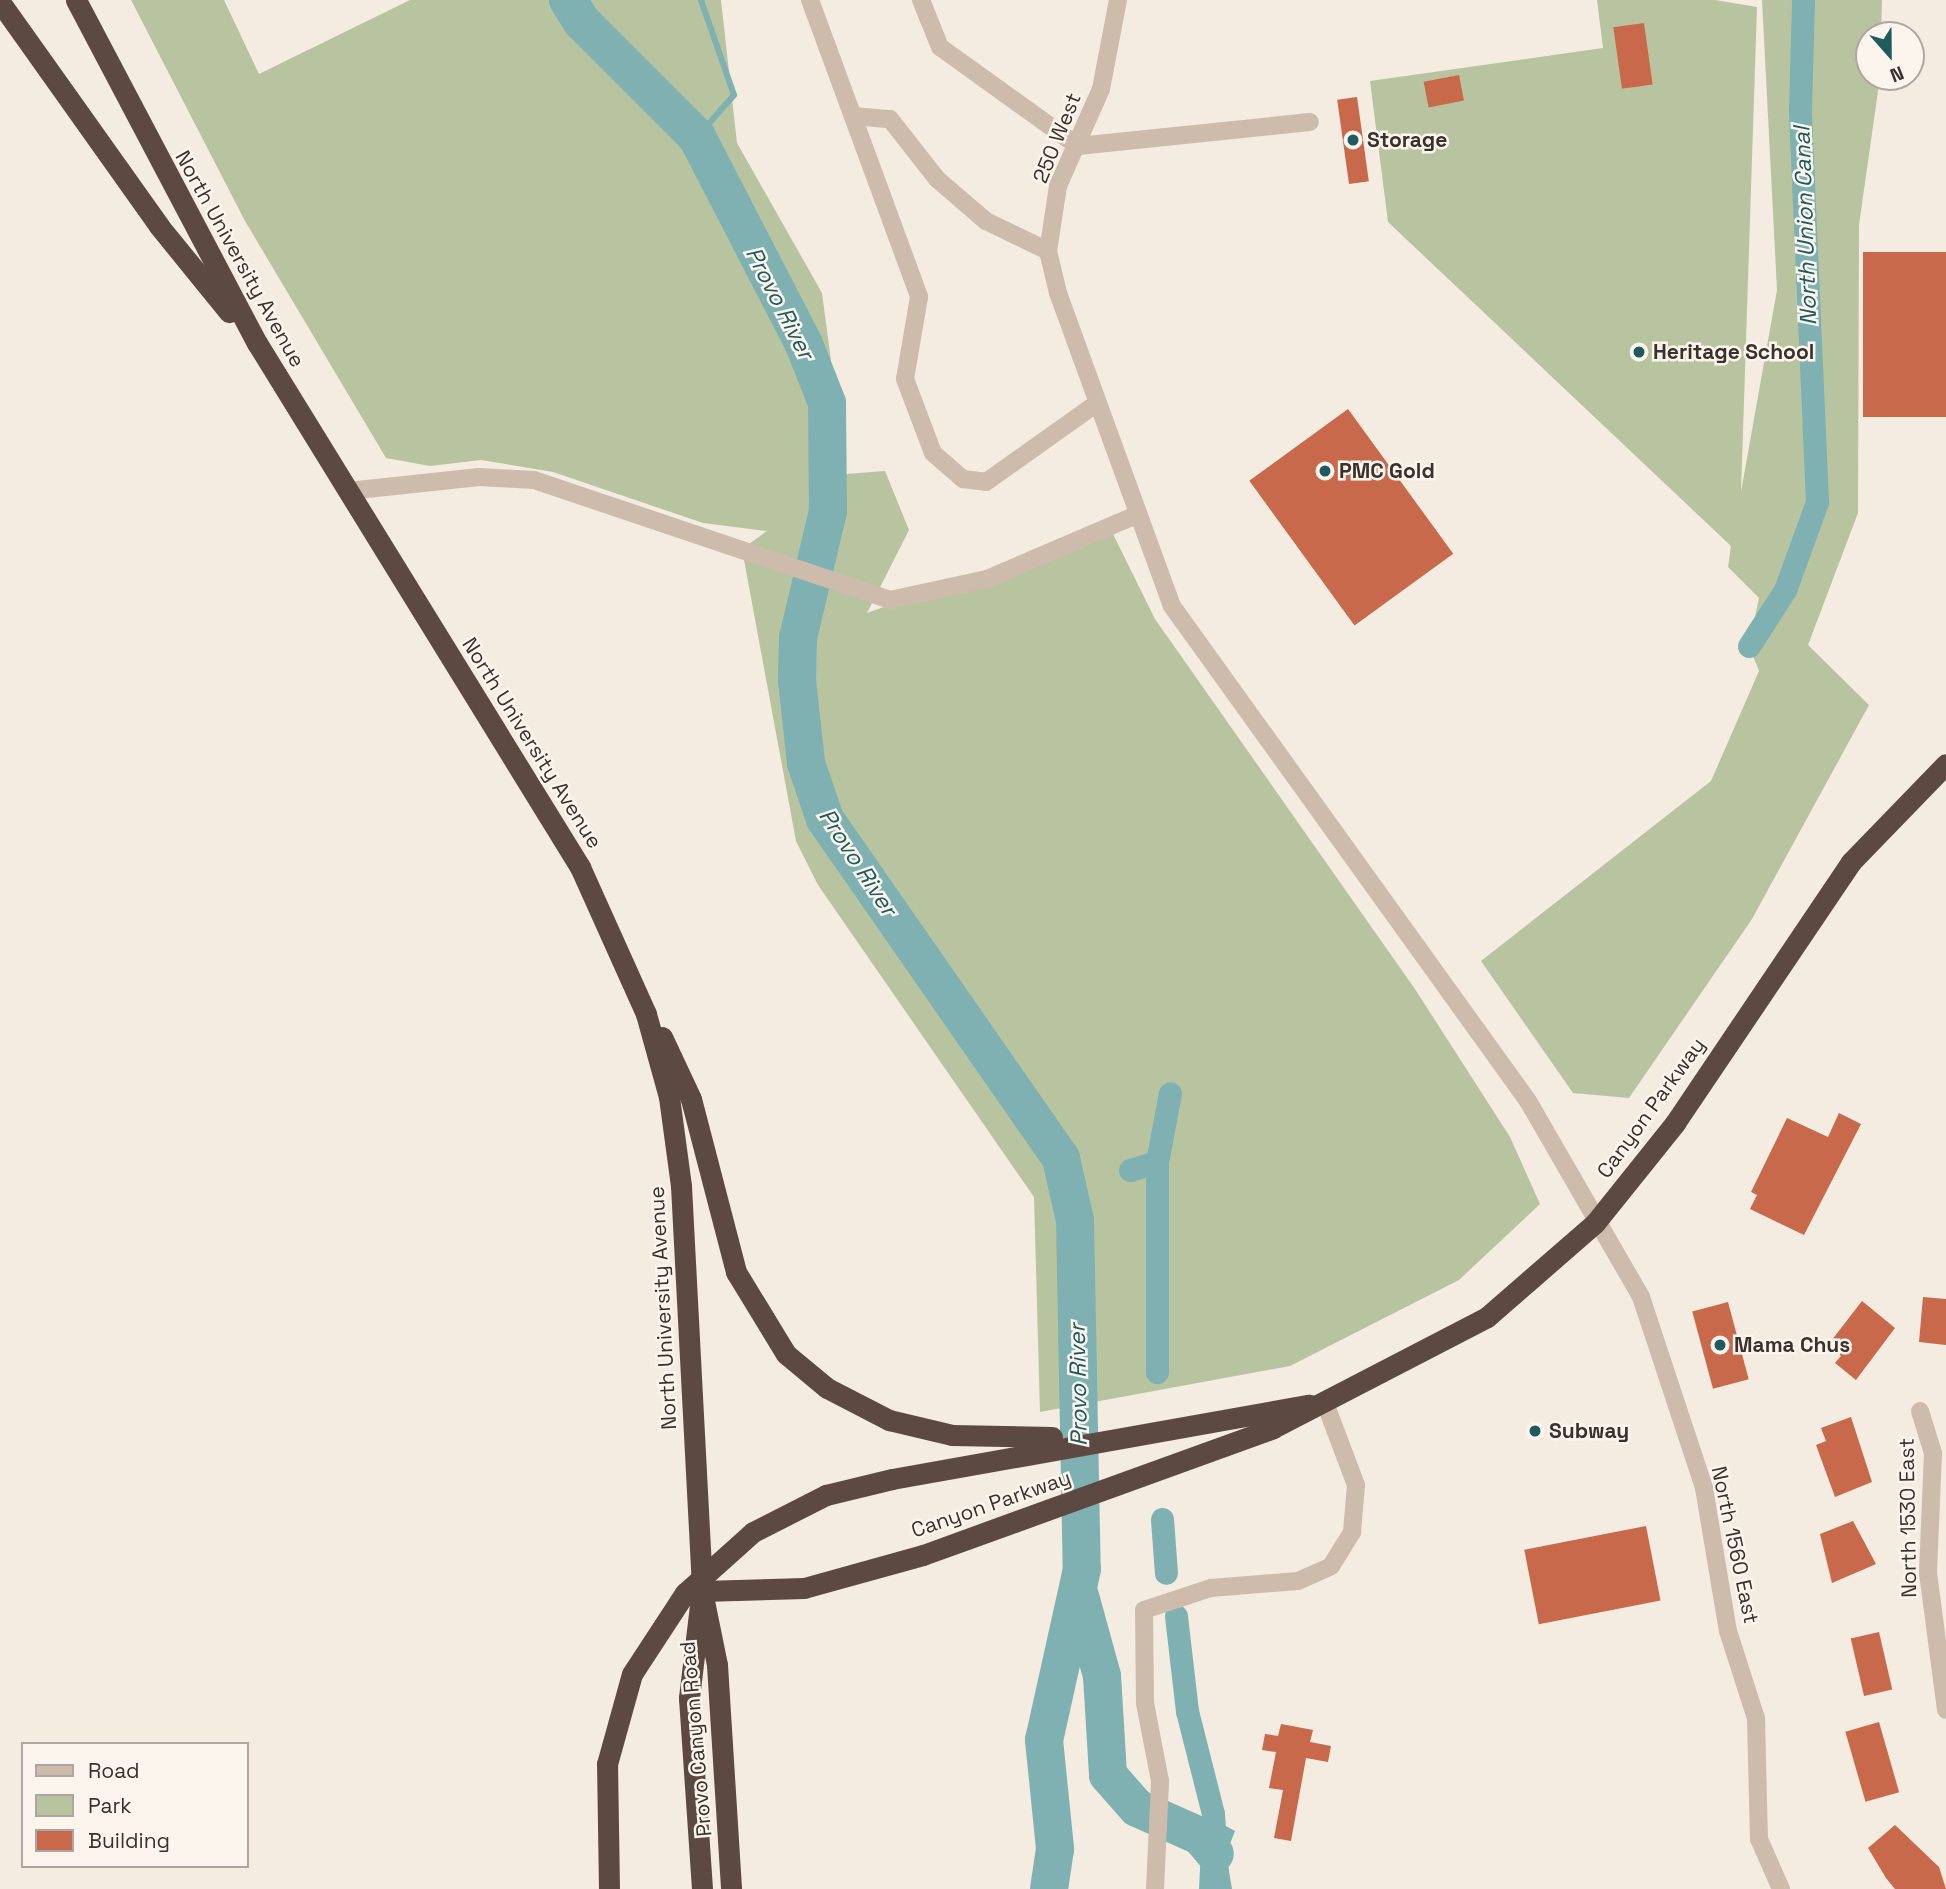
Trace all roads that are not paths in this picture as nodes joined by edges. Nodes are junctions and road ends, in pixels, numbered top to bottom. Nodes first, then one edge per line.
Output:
1 (76, 0) edge
2 (810, 0) edge
3 (921, 0) edge
4 (1118, 0) edge
5 (0, 2) edge
6 (853, 116) junction
7 (1310, 122) dead end
8 (1078, 146) junction
9 (1048, 251) junction
10 (257, 343) junction
11 (1097, 403) junction
12 (348, 491) junction
13 (1136, 515) junction
14 (1946, 764) edge
15 (646, 1014) junction
16 (1595, 1223) junction
17 (1325, 1403) junction
18 (1920, 1411) dead end
19 (1023, 1446) junction
20 (1946, 1539) edge
21 (1927, 1547) junction
22 (702, 1591) junction
23 (1946, 1710) edge
24 (609, 1889) edge
25 (702, 1889) edge
26 (731, 1889) edge
27 (1155, 1889) edge
28 (1781, 1889) edge

1 - 10 highway, North University Avenue
2 - 6 street
3 - 8 street
4 - 8 street, 250 West
5 - 10 highway
6 - 9 street
6 - 11 street
7 - 8 street
8 - 9 street, 250 West
9 - 11 street, 250 West
10 - 12 highway, North University Avenue
11 - 13 street, 250 West
12 - 13 street
12 - 15 highway, North University Avenue
13 - 16 street, North 1560 East
14 - 16 highway, Canyon Parkway
15 - 19 highway
15 - 22 highway, North University Avenue
16 - 17 highway, Canyon Parkway
16 - 28 street, North 1560 East
17 - 19 highway, Canyon Parkway
17 - 22 highway, Canyon Parkway
17 - 27 street
18 - 21 street, North 1530 East
19 - 24 highway
20 - 21 street
21 - 23 street, North 1530 East
22 - 25 highway, Provo Canyon Road
22 - 26 highway, Provo Canyon Road

